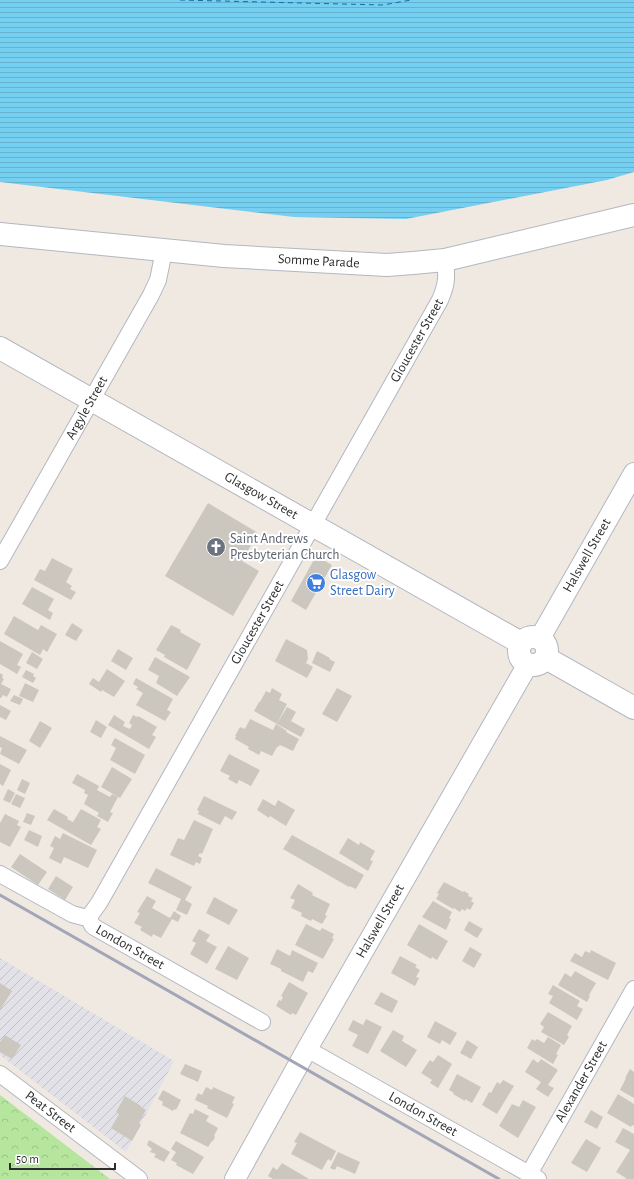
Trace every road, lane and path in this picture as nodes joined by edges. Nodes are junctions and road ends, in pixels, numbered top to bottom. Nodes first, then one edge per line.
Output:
1 (634, 215) edge
2 (0, 234) edge
3 (164, 250) junction
4 (445, 260) junction
5 (0, 348) edge
6 (91, 400) junction
7 (634, 473) edge
8 (312, 525) junction
9 (0, 561) edge
10 (534, 651) junction
11 (634, 708) edge
12 (0, 874) edge
13 (88, 916) junction
14 (634, 989) edge
15 (262, 1022) dead end
16 (307, 1049) junction
17 (0, 1074) edge
18 (534, 1176) edge
19 (139, 1179) edge
20 (235, 1179) edge

1 - 4 main road, Somme Parade
2 - 3 main road, Somme Parade
3 - 4 main road, Somme Parade
3 - 6 street, Argyle Street
4 - 8 street, Gloucester Street
5 - 6 main road, Glasgow Street
6 - 8 main road, Glasgow Street
6 - 9 street, Argyle Street
7 - 10 street, Halswell Street
8 - 10 main road, Glasgow Street
8 - 13 street, Gloucester Street
10 - 11 main road, Glasgow Street
10 - 16 street, Halswell Street
12 - 13 street, London Street
13 - 15 street, London Street
14 - 18 street, Alexander Street
16 - 18 street, London Street
16 - 20 street, Halswell Street
17 - 19 street, Peat Street

